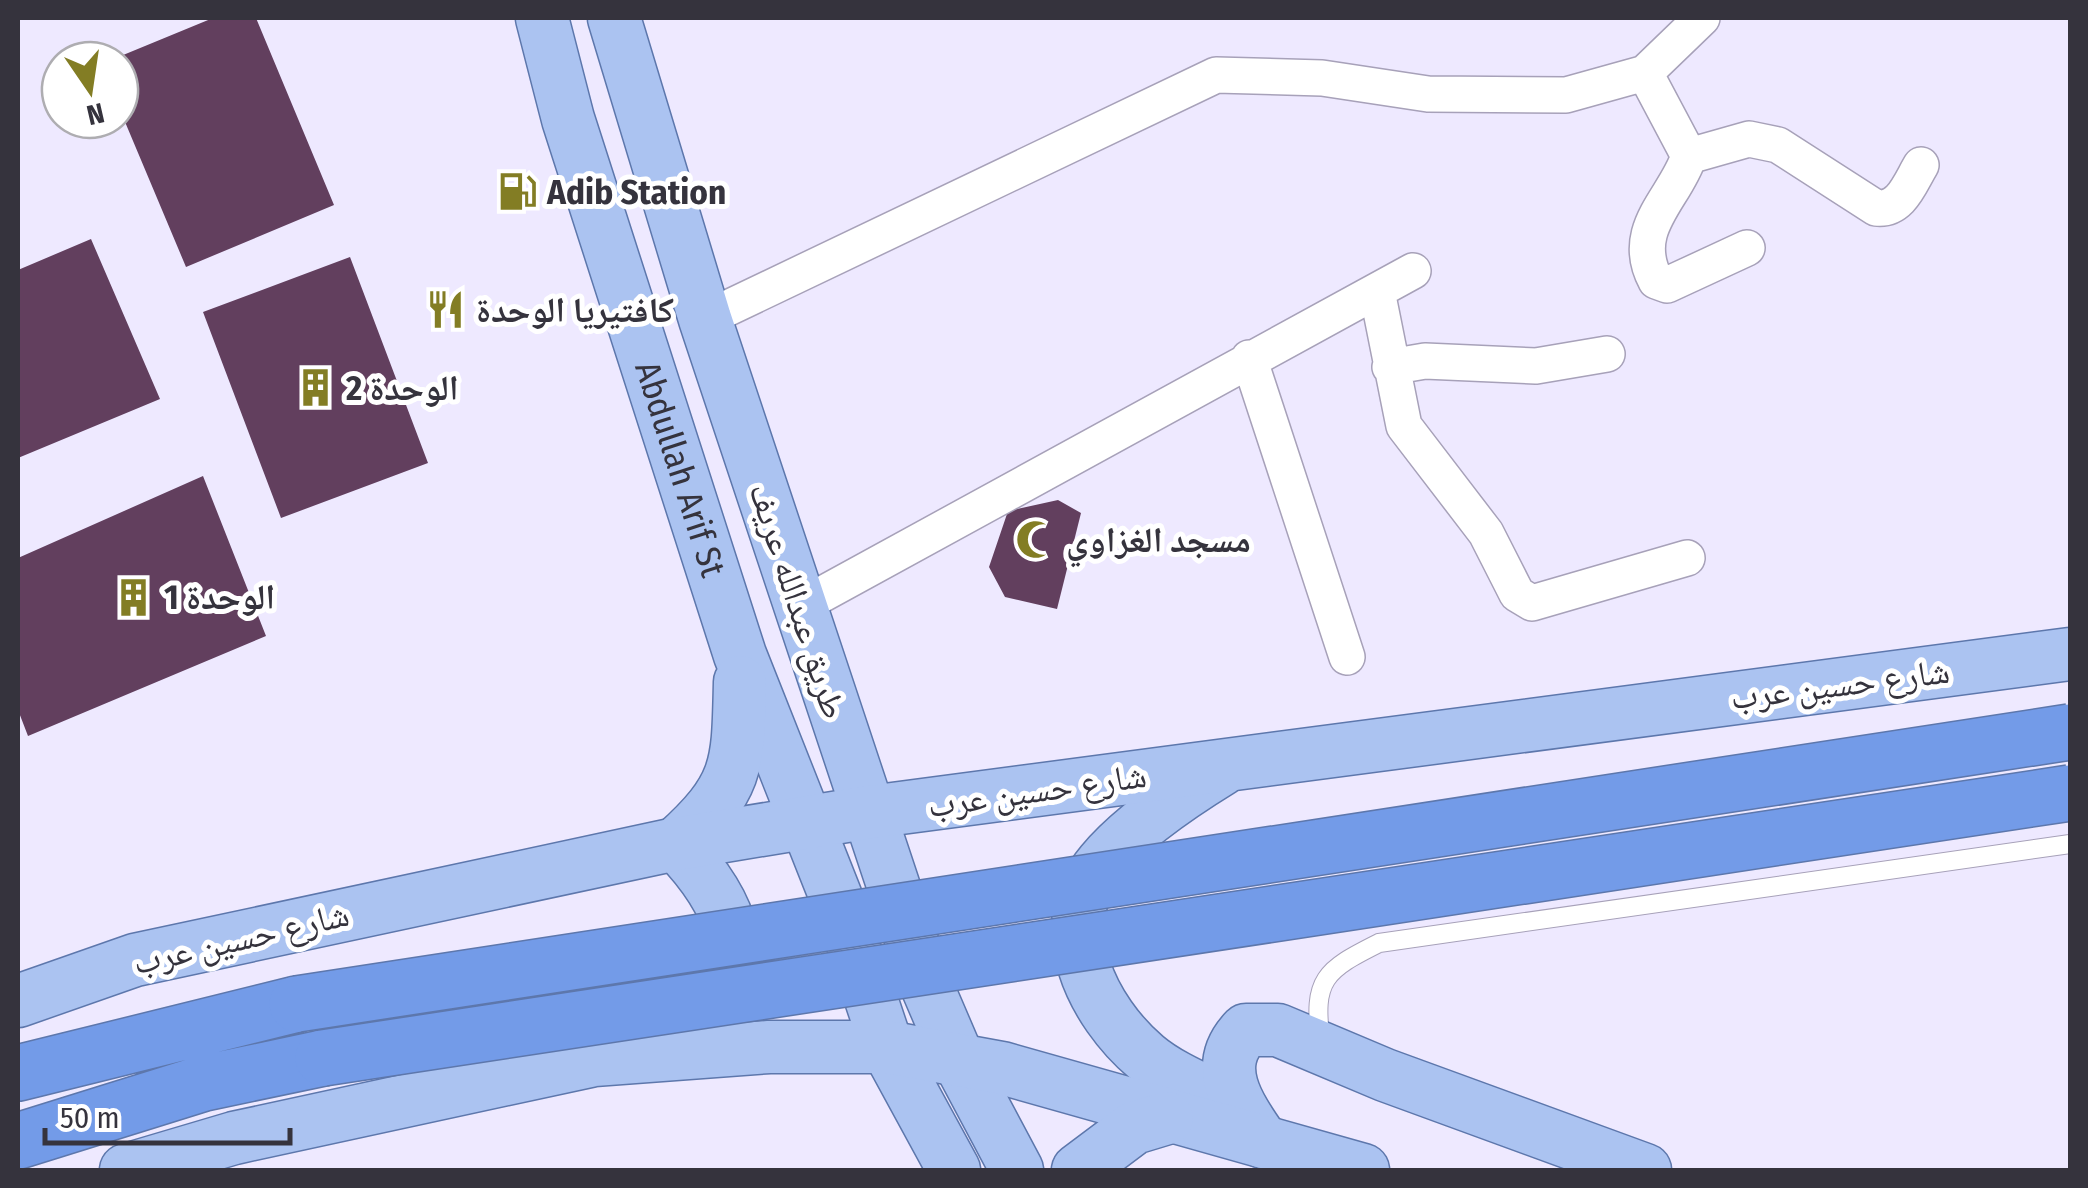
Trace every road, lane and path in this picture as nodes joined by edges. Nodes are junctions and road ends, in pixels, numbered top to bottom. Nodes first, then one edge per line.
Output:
1 (542, 18) edge
2 (614, 18) edge
3 (1702, 18) edge
4 (1645, 73) junction
5 (1689, 156) junction
6 (1921, 165) dead end
7 (1747, 248) dead end
8 (1413, 271) dead end
9 (1377, 290) junction
10 (705, 319) junction
11 (1607, 354) dead end
12 (1249, 358) junction
13 (1390, 367) junction
14 (1687, 558) dead end
15 (799, 607) junction
16 (2070, 654) edge
17 (740, 655) junction
18 (1346, 657) dead end
19 (2070, 732) edge
20 (1231, 764) junction
21 (2070, 793) edge
22 (870, 812) junction
23 (806, 824) junction
24 (676, 844) junction
25 (2070, 844) edge
26 (18, 1001) edge
27 (887, 1046) junction
28 (769, 1047) junction
29 (1322, 1048) junction
30 (594, 1060) junction
31 (959, 1061) junction
32 (18, 1073) edge
33 (1166, 1118) junction
34 (1252, 1126) junction
35 (18, 1141) edge
36 (237, 1154) edge
37 (126, 1170) edge
38 (944, 1170) edge
39 (954, 1170) edge
40 (1017, 1170) edge
41 (1078, 1170) edge
42 (1363, 1170) edge
43 (1644, 1170) edge

1 - 17 main road, Abdullah Arif St
2 - 10 main road, طريق عبدالله عريف
3 - 4 street
4 - 5 street
4 - 10 street
5 - 6 street
5 - 7 street
8 - 9 street
9 - 12 street
9 - 13 street
10 - 15 main road, طريق عبدالله عريف
11 - 13 street
12 - 15 street
12 - 18 street
13 - 14 street
15 - 22 main road, طريق عبدالله عريف
16 - 20 main road, شارع حسين عرب
17 - 23 main road, Abdullah Arif St
17 - 24 main road
19 - 32 highway, bridge
20 - 22 main road, شارع حسين عرب
20 - 34 main road
21 - 35 highway, bridge
22 - 23 main road, شارع حسين عرب
22 - 31 main road, طريق عبدالله عريف
23 - 24 main road, شارع حسين عرب
23 - 27 main road, Abdullah Arif St
24 - 26 main road, شارع حسين عرب
24 - 30 main road
25 - 29 lane
27 - 28 main road
27 - 31 main road
27 - 39 main road
28 - 30 main road
28 - 38 main road
29 - 34 main road
29 - 43 main road
30 - 36 main road
31 - 33 main road
31 - 40 main road, طريق عبدالله عريف
33 - 34 main road
33 - 41 main road
34 - 42 main road
36 - 37 main road

